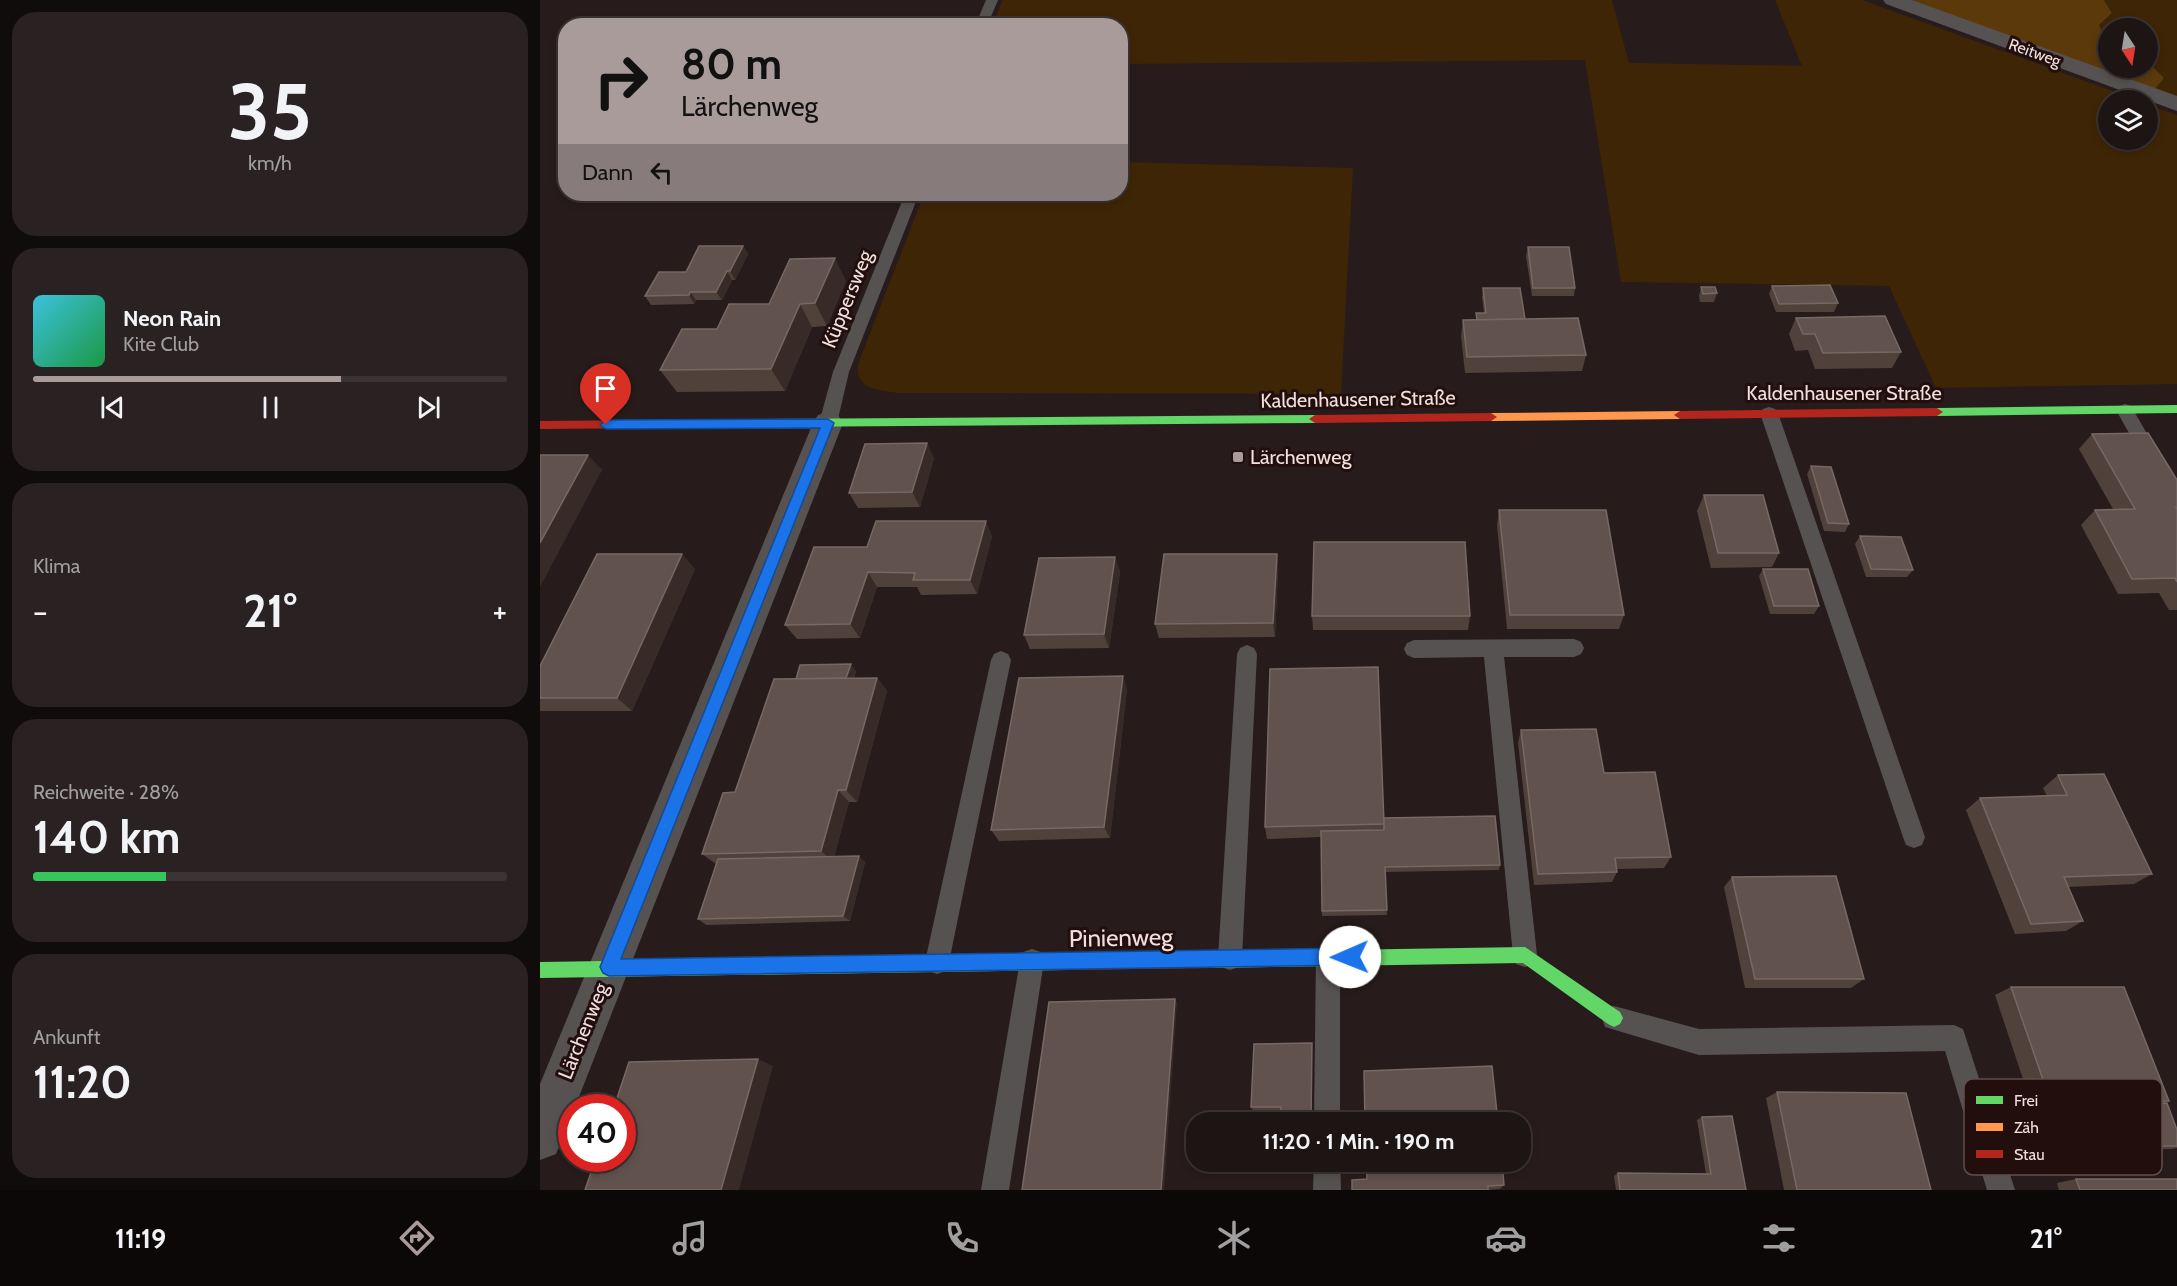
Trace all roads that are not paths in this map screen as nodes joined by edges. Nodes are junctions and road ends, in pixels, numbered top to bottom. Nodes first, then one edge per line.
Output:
1 (992, 0) edge
2 (1893, 0) edge
3 (984, 18) edge
4 (2177, 104) edge
5 (909, 201) edge
6 (2125, 410) junction
7 (2176, 411) edge
8 (1769, 413) junction
9 (828, 423) junction
10 (540, 425) edge
11 (2177, 502) edge
12 (1493, 648) junction
13 (1574, 648) dead end
14 (1414, 649) dead end
15 (1247, 654) dead end
16 (1001, 660) dead end
17 (1914, 837) dead end
18 (1525, 955) junction
19 (1328, 957) junction
20 (1230, 958) junction
21 (1032, 962) junction
22 (937, 963) junction
23 (609, 967) junction
24 (540, 970) edge
25 (1614, 1018) joint
26 (1967, 1079) edge
27 (1327, 1112) edge
28 (540, 1138) edge
29 (1327, 1172) edge
30 (1996, 1175) edge
31 (995, 1190) edge
32 (1327, 1190) edge
33 (2001, 1190) edge

1 - 3 lane
2 - 4 street, Reitweg
5 - 9 lane, Küppersweg
6 - 7 main road, Kaldenhausener Straße
6 - 8 main road, Kaldenhausener Straße
6 - 11 lane
8 - 9 main road, Kaldenhausener Straße
8 - 17 lane
9 - 10 main road, Kaldenhausener Straße
9 - 23 street, Lärchenweg
12 - 13 lane
12 - 14 lane
12 - 18 lane
15 - 20 lane
16 - 22 lane
18 - 19 main road, Pinienweg
18 - 25 main road
19 - 20 main road, Pinienweg
19 - 27 lane
20 - 21 main road, Pinienweg
21 - 22 main road, Pinienweg
21 - 31 lane
22 - 23 main road, Pinienweg
23 - 24 main road, Pinienweg
23 - 28 street, Lärchenweg
25 - 26 lane
29 - 32 lane
30 - 33 lane

